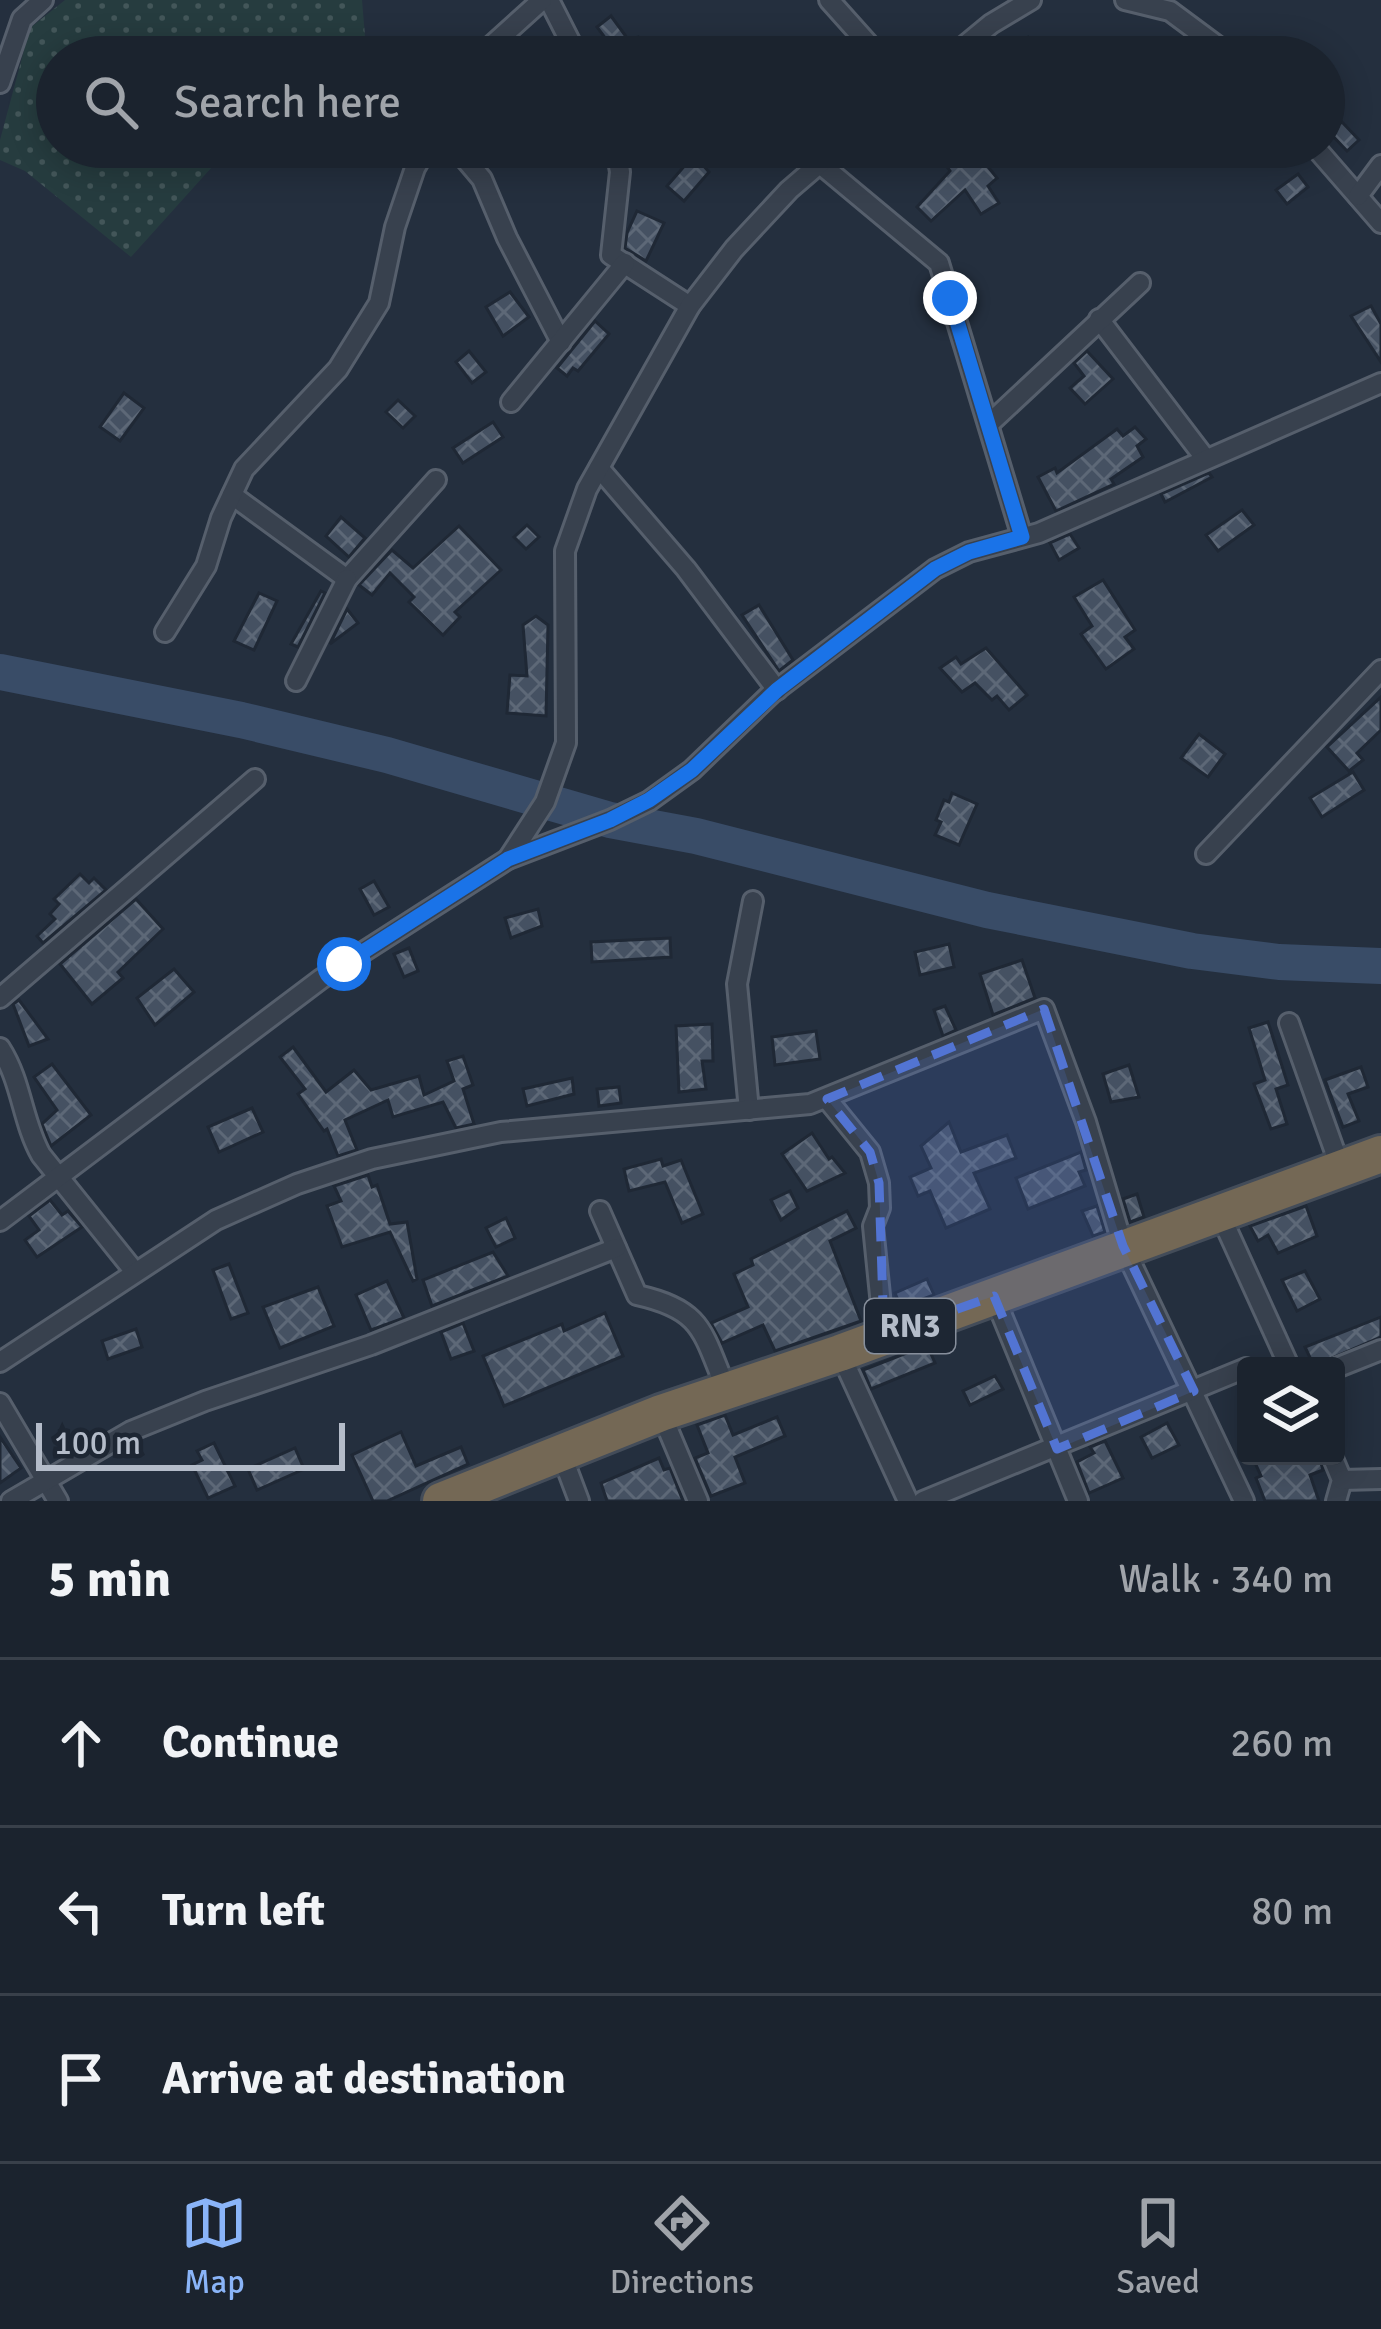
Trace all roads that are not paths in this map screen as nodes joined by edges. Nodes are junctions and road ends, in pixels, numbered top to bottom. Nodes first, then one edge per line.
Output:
1 (43, 0) edge
2 (546, 0) edge
3 (829, 0) edge
4 (1031, 0) edge
5 (1125, 0) edge
6 (504, 36) edge
7 (566, 36) edge
8 (861, 36) edge
9 (977, 36) edge
10 (1204, 36) edge
11 (0, 82) edge
12 (1381, 165) edge
13 (415, 168) edge
14 (473, 168) edge
15 (619, 168) edge
16 (814, 168) edge
17 (825, 168) edge
18 (1334, 168) edge
19 (1358, 196) junction
20 (1381, 223) edge
21 (625, 263) junction
22 (1140, 283) dead end
23 (690, 307) junction
24 (1100, 319) junction
25 (561, 342) junction
26 (1381, 383) edge
27 (512, 402) dead end
28 (990, 424) junction
29 (1205, 458) junction
30 (599, 468) junction
31 (436, 481) dead end
32 (232, 495) junction
33 (1022, 537) junction
34 (347, 579) junction
35 (165, 632) dead end
36 (1381, 670) edge
37 (296, 682) dead end
38 (777, 690) junction
39 (255, 779) dead end
40 (1206, 854) dead end
41 (508, 859) junction
42 (753, 901) dead end
43 (0, 998) edge
44 (1288, 1023) dead end
45 (0, 1048) edge
46 (827, 1099) junction
47 (748, 1110) junction
48 (1381, 1154) edge
49 (1341, 1169) junction
50 (59, 1177) junction
51 (600, 1211) dead end
52 (1219, 1212) junction
53 (0, 1221) edge
54 (1124, 1246) junction
55 (616, 1248) junction
56 (136, 1272) junction
57 (994, 1295) junction
58 (884, 1335) junction
59 (1381, 1350) edge
60 (839, 1353) junction
61 (1284, 1357) edge
62 (0, 1362) edge
63 (1345, 1364) edge
64 (1237, 1372) edge
65 (727, 1390) junction
66 (1194, 1391) junction
67 (0, 1402) edge
68 (661, 1413) junction
69 (1057, 1449) junction
70 (561, 1453) junction
71 (1336, 1465) edge
72 (46, 1479) junction
73 (1381, 1479) edge
74 (1342, 1480) junction
75 (11, 1501) edge
76 (58, 1501) edge
77 (441, 1501) edge
78 (579, 1501) edge
79 (698, 1501) edge
80 (908, 1501) edge
81 (923, 1501) edge
82 (1078, 1501) edge
83 (1244, 1501) edge
84 (1336, 1501) edge

1 - 11 street
2 - 6 street
2 - 7 street
3 - 8 street
4 - 9 street
5 - 10 street
12 - 19 street
13 - 32 street
14 - 25 street
15 - 21 street
16 - 23 street
17 - 28 street
18 - 19 street
19 - 20 street
21 - 23 street
21 - 25 street
22 - 24 street
23 - 30 street
24 - 28 street
24 - 29 street
25 - 27 street
26 - 29 street
28 - 33 street
29 - 33 street
30 - 38 street
30 - 41 street
31 - 34 street
32 - 34 street
32 - 35 street
33 - 38 street
34 - 37 street
36 - 40 street
38 - 41 street
39 - 43 street
41 - 50 street
42 - 47 street
44 - 49 street
45 - 50 street
46 - 47 street
46 - 54 street
46 - 58 street
47 - 56 street
48 - 49 highway, RN3
49 - 52 highway, RN3
50 - 53 street
50 - 56 street
51 - 55 street
52 - 54 highway, RN3
52 - 61 street
54 - 57 highway, RN3
54 - 66 street
55 - 65 street
55 - 72 street
56 - 62 street
57 - 58 highway, RN3
57 - 69 street
58 - 60 highway, RN3
59 - 63 street
60 - 65 highway, RN3
60 - 80 street
64 - 66 street
65 - 68 highway, RN3
66 - 69 street
66 - 83 street
67 - 72 street
68 - 70 highway, RN3
68 - 79 street
69 - 81 street
69 - 82 street
70 - 77 highway, RN3
70 - 78 street
71 - 74 street
72 - 75 street
72 - 76 street
73 - 74 street
74 - 84 street

